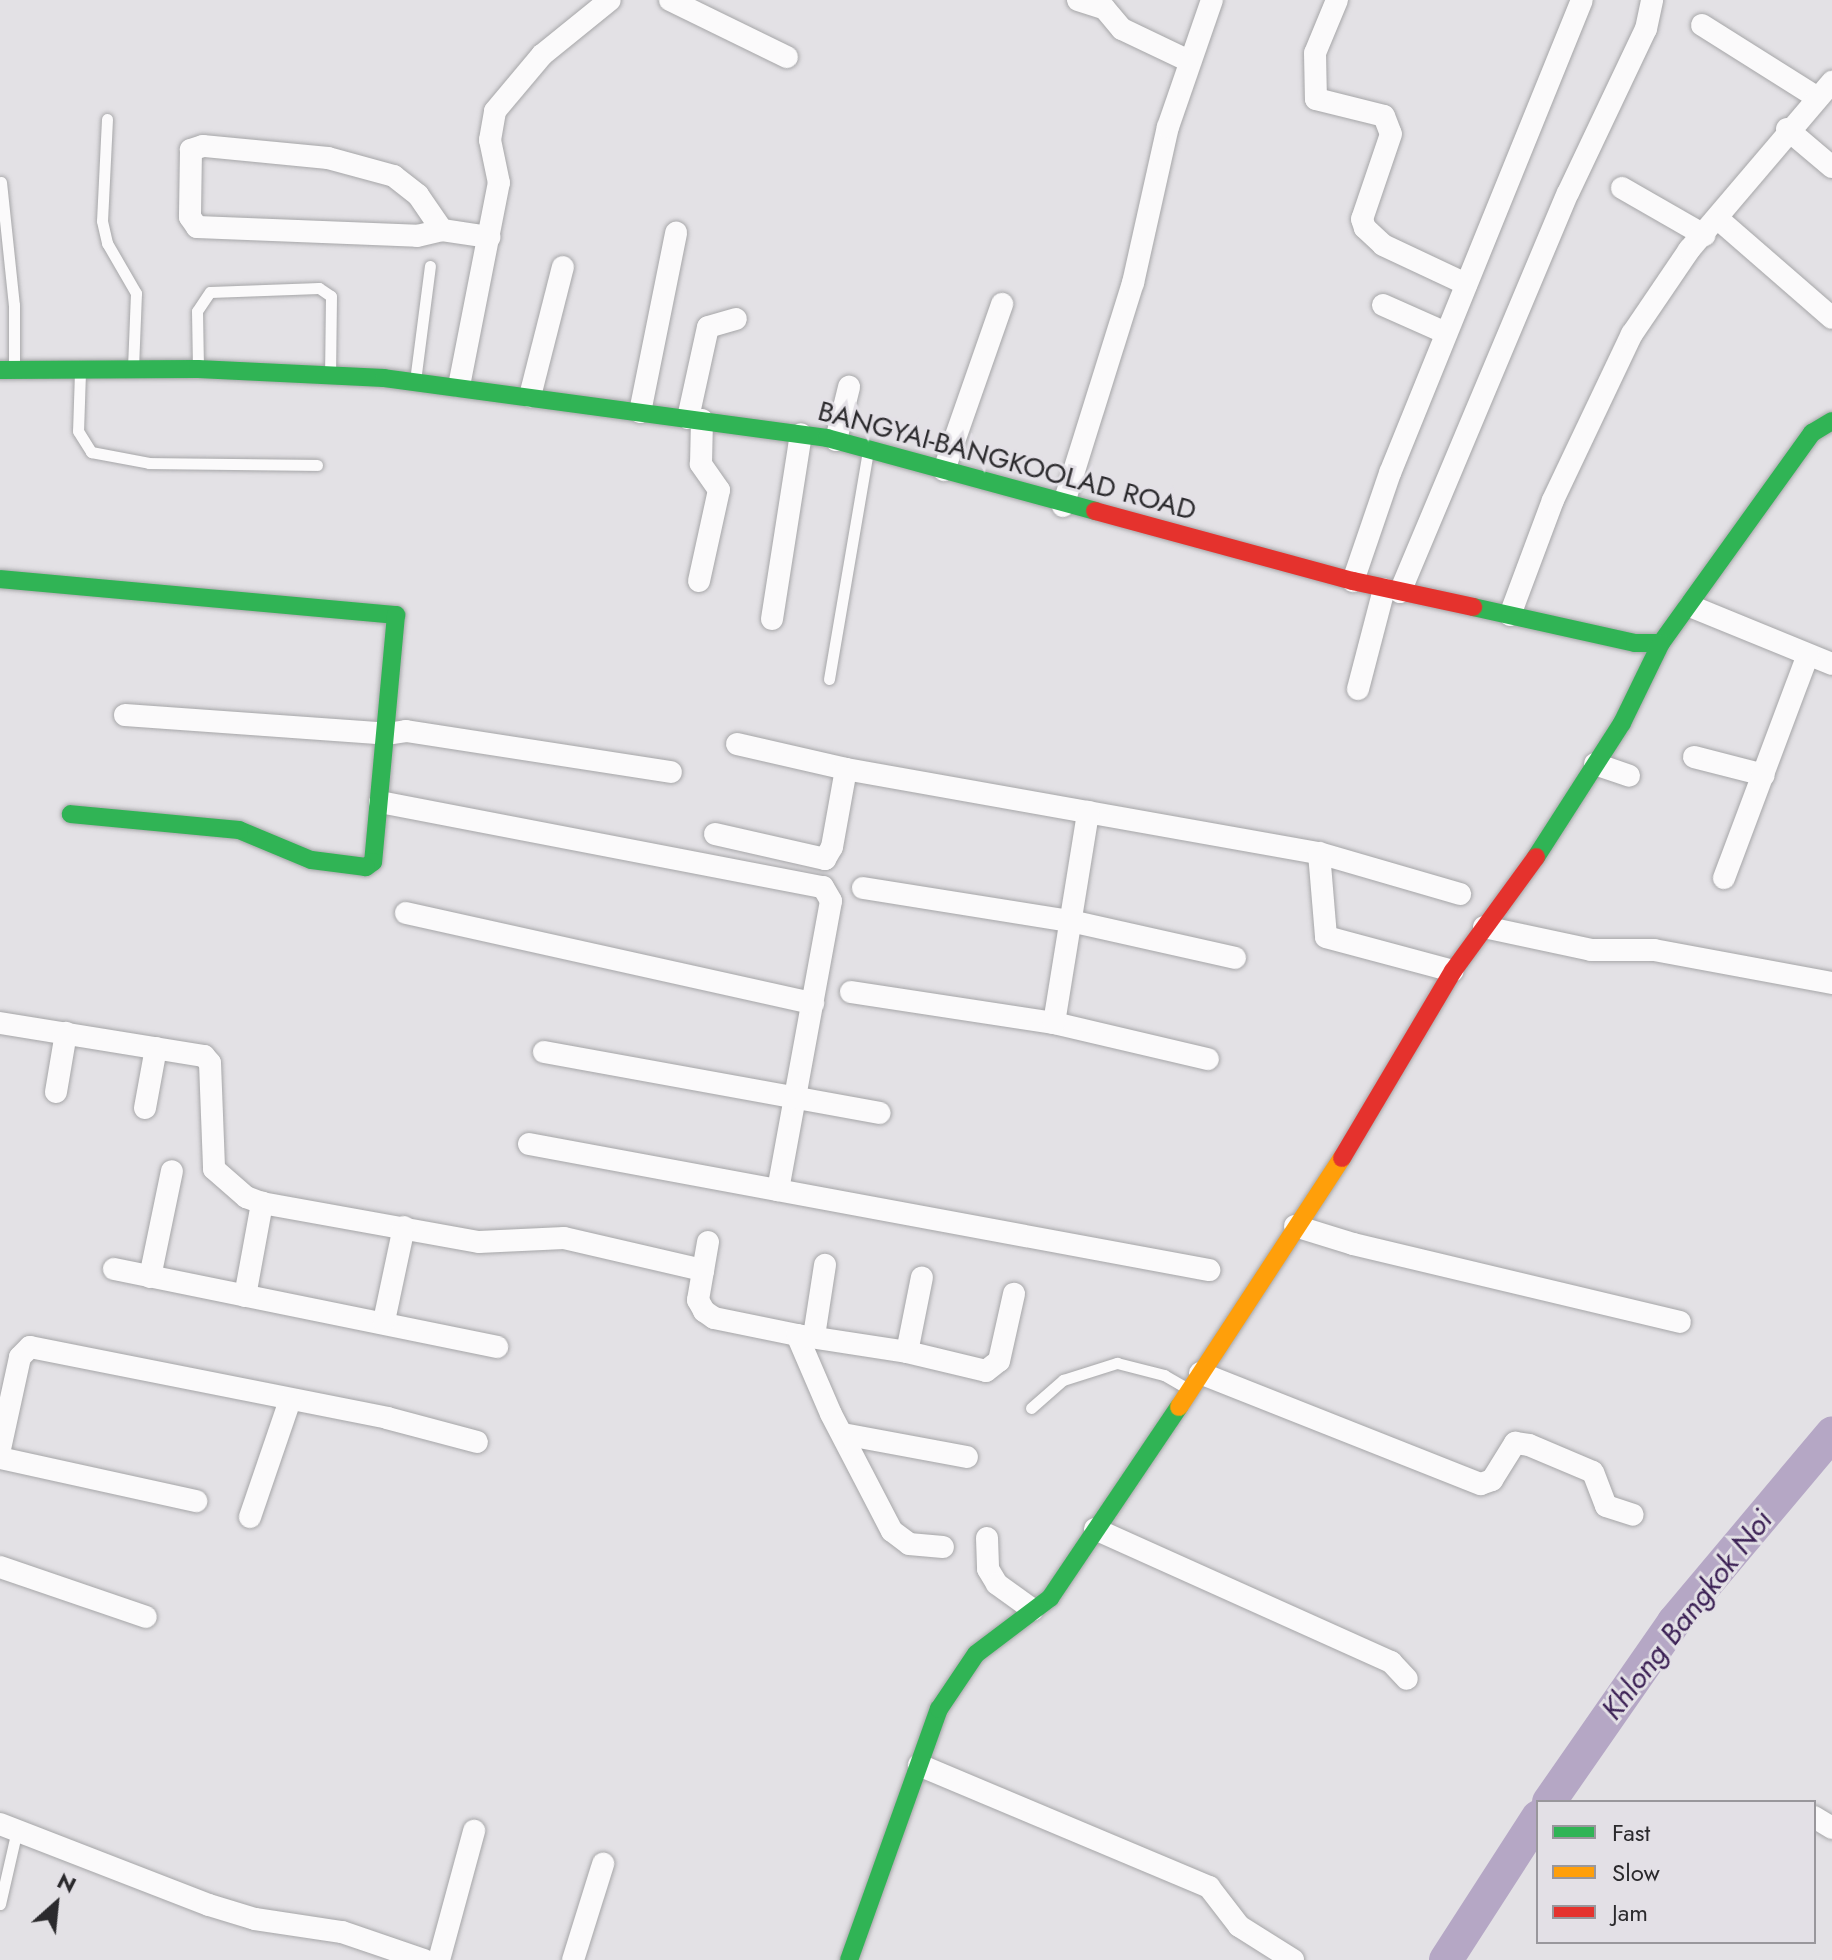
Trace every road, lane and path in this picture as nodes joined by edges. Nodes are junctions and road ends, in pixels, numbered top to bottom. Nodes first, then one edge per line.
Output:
1 (610, 0) edge
2 (670, 0) edge
3 (1078, 0) edge
4 (1212, 0) edge
5 (1337, 0) edge
6 (1582, 0) edge
7 (1652, 0) edge
8 (1107, 4) edge
9 (1702, 25) dead end
10 (787, 57) dead end
11 (1189, 61) junction
12 (1825, 90) edge
13 (107, 119) dead end
14 (1787, 129) junction
15 (1832, 167) edge
16 (1, 182) edge
17 (1622, 188) dead end
18 (1711, 227) junction
19 (442, 230) junction
20 (676, 233) dead end
21 (489, 237) junction
22 (430, 266) dead end
23 (563, 267) dead end
24 (1466, 284) junction
25 (1002, 304) dead end
26 (1383, 305) dead end
27 (1832, 318) edge
28 (736, 319) dead end
29 (1446, 333) junction
30 (198, 369) junction
31 (7, 370) edge
32 (80, 371) junction
33 (133, 372) junction
34 (330, 375) junction
35 (415, 381) junction
36 (459, 386) junction
37 (849, 387) dead end
38 (530, 396) junction
39 (640, 412) junction
40 (695, 419) junction
41 (1832, 421) edge
42 (801, 434) junction
43 (836, 440) junction
44 (869, 448) junction
45 (317, 465) dead end
46 (944, 470) junction
47 (1063, 506) junction
48 (0, 579) edge
49 (699, 581) dead end
50 (1353, 581) junction
51 (1392, 590) junction
52 (1690, 606) junction
53 (1510, 615) junction
54 (772, 619) dead end
55 (1661, 643) junction
56 (1825, 659) edge
57 (829, 679) dead end
58 (1358, 689) dead end
59 (125, 715) dead end
60 (387, 734) junction
61 (737, 744) dead end
62 (1694, 757) dead end
63 (1595, 764) junction
64 (846, 769) junction
65 (671, 772) dead end
66 (1764, 775) junction
67 (1629, 776) dead end
68 (380, 802) junction
69 (1088, 812) junction
70 (71, 814) dead end
71 (715, 834) dead end
72 (1319, 853) junction
73 (1724, 878) dead end
74 (863, 888) dead end
75 (1460, 894) dead end
76 (406, 913) dead end
77 (1070, 921) junction
78 (1484, 927) junction
79 (1235, 958) dead end
80 (1453, 971) junction
81 (1832, 983) edge
82 (851, 992) dead end
83 (813, 1003) junction
84 (0, 1023) edge
85 (1054, 1023) junction
86 (66, 1033) junction
87 (156, 1048) junction
88 (544, 1052) dead end
89 (1208, 1059) dead end
90 (56, 1092) dead end
91 (795, 1098) junction
92 (145, 1108) dead end
93 (880, 1113) dead end
94 (529, 1144) dead end
95 (172, 1171) dead end
96 (778, 1190) junction
97 (262, 1203) junction
98 (1295, 1226) junction
99 (404, 1227) junction
100 (708, 1242) dead end
101 (825, 1265) dead end
102 (114, 1269) dead end
103 (703, 1270) junction
104 (1209, 1270) dead end
105 (150, 1277) junction
106 (922, 1277) dead end
107 (1014, 1294) dead end
108 (245, 1296) junction
109 (384, 1321) junction
110 (1680, 1322) dead end
111 (806, 1336) junction
112 (497, 1347) dead end
113 (907, 1352) junction
114 (1194, 1381) junction
115 (290, 1400) junction
116 (1031, 1408) dead end
117 (843, 1434) junction
118 (477, 1442) dead end
119 (0, 1449) edge
120 (967, 1457) dead end
121 (0, 1458) edge
122 (196, 1501) dead end
123 (1633, 1515) dead end
124 (250, 1517) dead end
125 (1095, 1529) junction
126 (987, 1538) dead end
127 (943, 1547) dead end
128 (0, 1567) edge
129 (1033, 1610) junction
130 (146, 1617) dead end
131 (1407, 1679) dead end
132 (919, 1765) junction
133 (8, 1827) edge
134 (474, 1831) dead end
135 (603, 1864) dead end
136 (0, 1904) edge
137 (424, 1960) edge
138 (439, 1960) edge
139 (573, 1960) edge
140 (849, 1960) edge
141 (1293, 1960) edge

1 - 21 street
2 - 10 street
3 - 8 street
4 - 11 street
5 - 24 street
6 - 24 street
7 - 51 street
8 - 11 street
9 - 12 street
11 - 47 street
12 - 14 street
13 - 33 lane
14 - 15 street
14 - 18 street
16 - 31 lane
17 - 18 street
18 - 27 street
18 - 53 street
19 - 19 street
19 - 21 street
20 - 39 street
21 - 36 street
22 - 35 lane
23 - 38 street
24 - 29 street
25 - 46 street
26 - 29 street
28 - 40 street
29 - 50 street
30 - 33 street, BANGYAI-BANGKOOLAD ROAD
30 - 34 street, BANGYAI-BANGKOOLAD ROAD
30 - 34 lane
31 - 32 street, BANGYAI-BANGKOOLAD ROAD
32 - 33 street, BANGYAI-BANGKOOLAD ROAD
32 - 45 lane
34 - 35 street, BANGYAI-BANGKOOLAD ROAD
35 - 36 street, BANGYAI-BANGKOOLAD ROAD
36 - 38 street, BANGYAI-BANGKOOLAD ROAD
37 - 43 street
38 - 39 street, BANGYAI-BANGKOOLAD ROAD
39 - 40 street, BANGYAI-BANGKOOLAD ROAD
40 - 42 street, BANGYAI-BANGKOOLAD ROAD
40 - 49 street
41 - 52 street
42 - 43 street, BANGYAI-BANGKOOLAD ROAD
42 - 54 street
43 - 44 street, BANGYAI-BANGKOOLAD ROAD
44 - 46 street, BANGYAI-BANGKOOLAD ROAD
44 - 57 lane
46 - 47 street, BANGYAI-BANGKOOLAD ROAD
47 - 50 street, BANGYAI-BANGKOOLAD ROAD
48 - 60 street
50 - 51 street, BANGYAI-BANGKOOLAD ROAD
51 - 53 street, BANGYAI-BANGKOOLAD ROAD
51 - 58 street
52 - 55 street
52 - 56 street
53 - 55 street, BANGYAI-BANGKOOLAD ROAD
55 - 63 street
56 - 66 street
59 - 60 street
60 - 65 street
60 - 68 street
61 - 64 street
62 - 66 street
63 - 67 street
63 - 78 street
64 - 69 street
64 - 71 street
66 - 73 street
68 - 70 street
68 - 83 street
69 - 72 street
69 - 77 street
72 - 75 street
72 - 80 street
74 - 77 street
76 - 83 street
77 - 79 street
77 - 85 street
78 - 80 street
78 - 81 street
80 - 98 street
82 - 85 street
83 - 91 street
84 - 86 street
85 - 89 street
86 - 87 street
86 - 90 street
87 - 92 street
87 - 97 street
88 - 91 street
91 - 93 street
91 - 96 street
94 - 96 street
95 - 105 street
96 - 104 street
97 - 99 street
97 - 108 street
98 - 110 street
98 - 114 street
99 - 103 street
99 - 109 street
100 - 103 street
101 - 111 street
102 - 105 street
103 - 111 street
105 - 108 street
106 - 113 street
107 - 113 street
108 - 109 street
109 - 112 street
111 - 113 street
111 - 117 street
114 - 116 lane
114 - 123 street
114 - 125 street
115 - 118 street
115 - 119 street
115 - 124 street
117 - 120 street
117 - 127 street
121 - 122 street
125 - 129 street
125 - 131 street
126 - 129 street
128 - 130 street
129 - 132 street
132 - 140 street
132 - 141 street
133 - 136 lane
133 - 137 street
134 - 138 street
135 - 139 street

